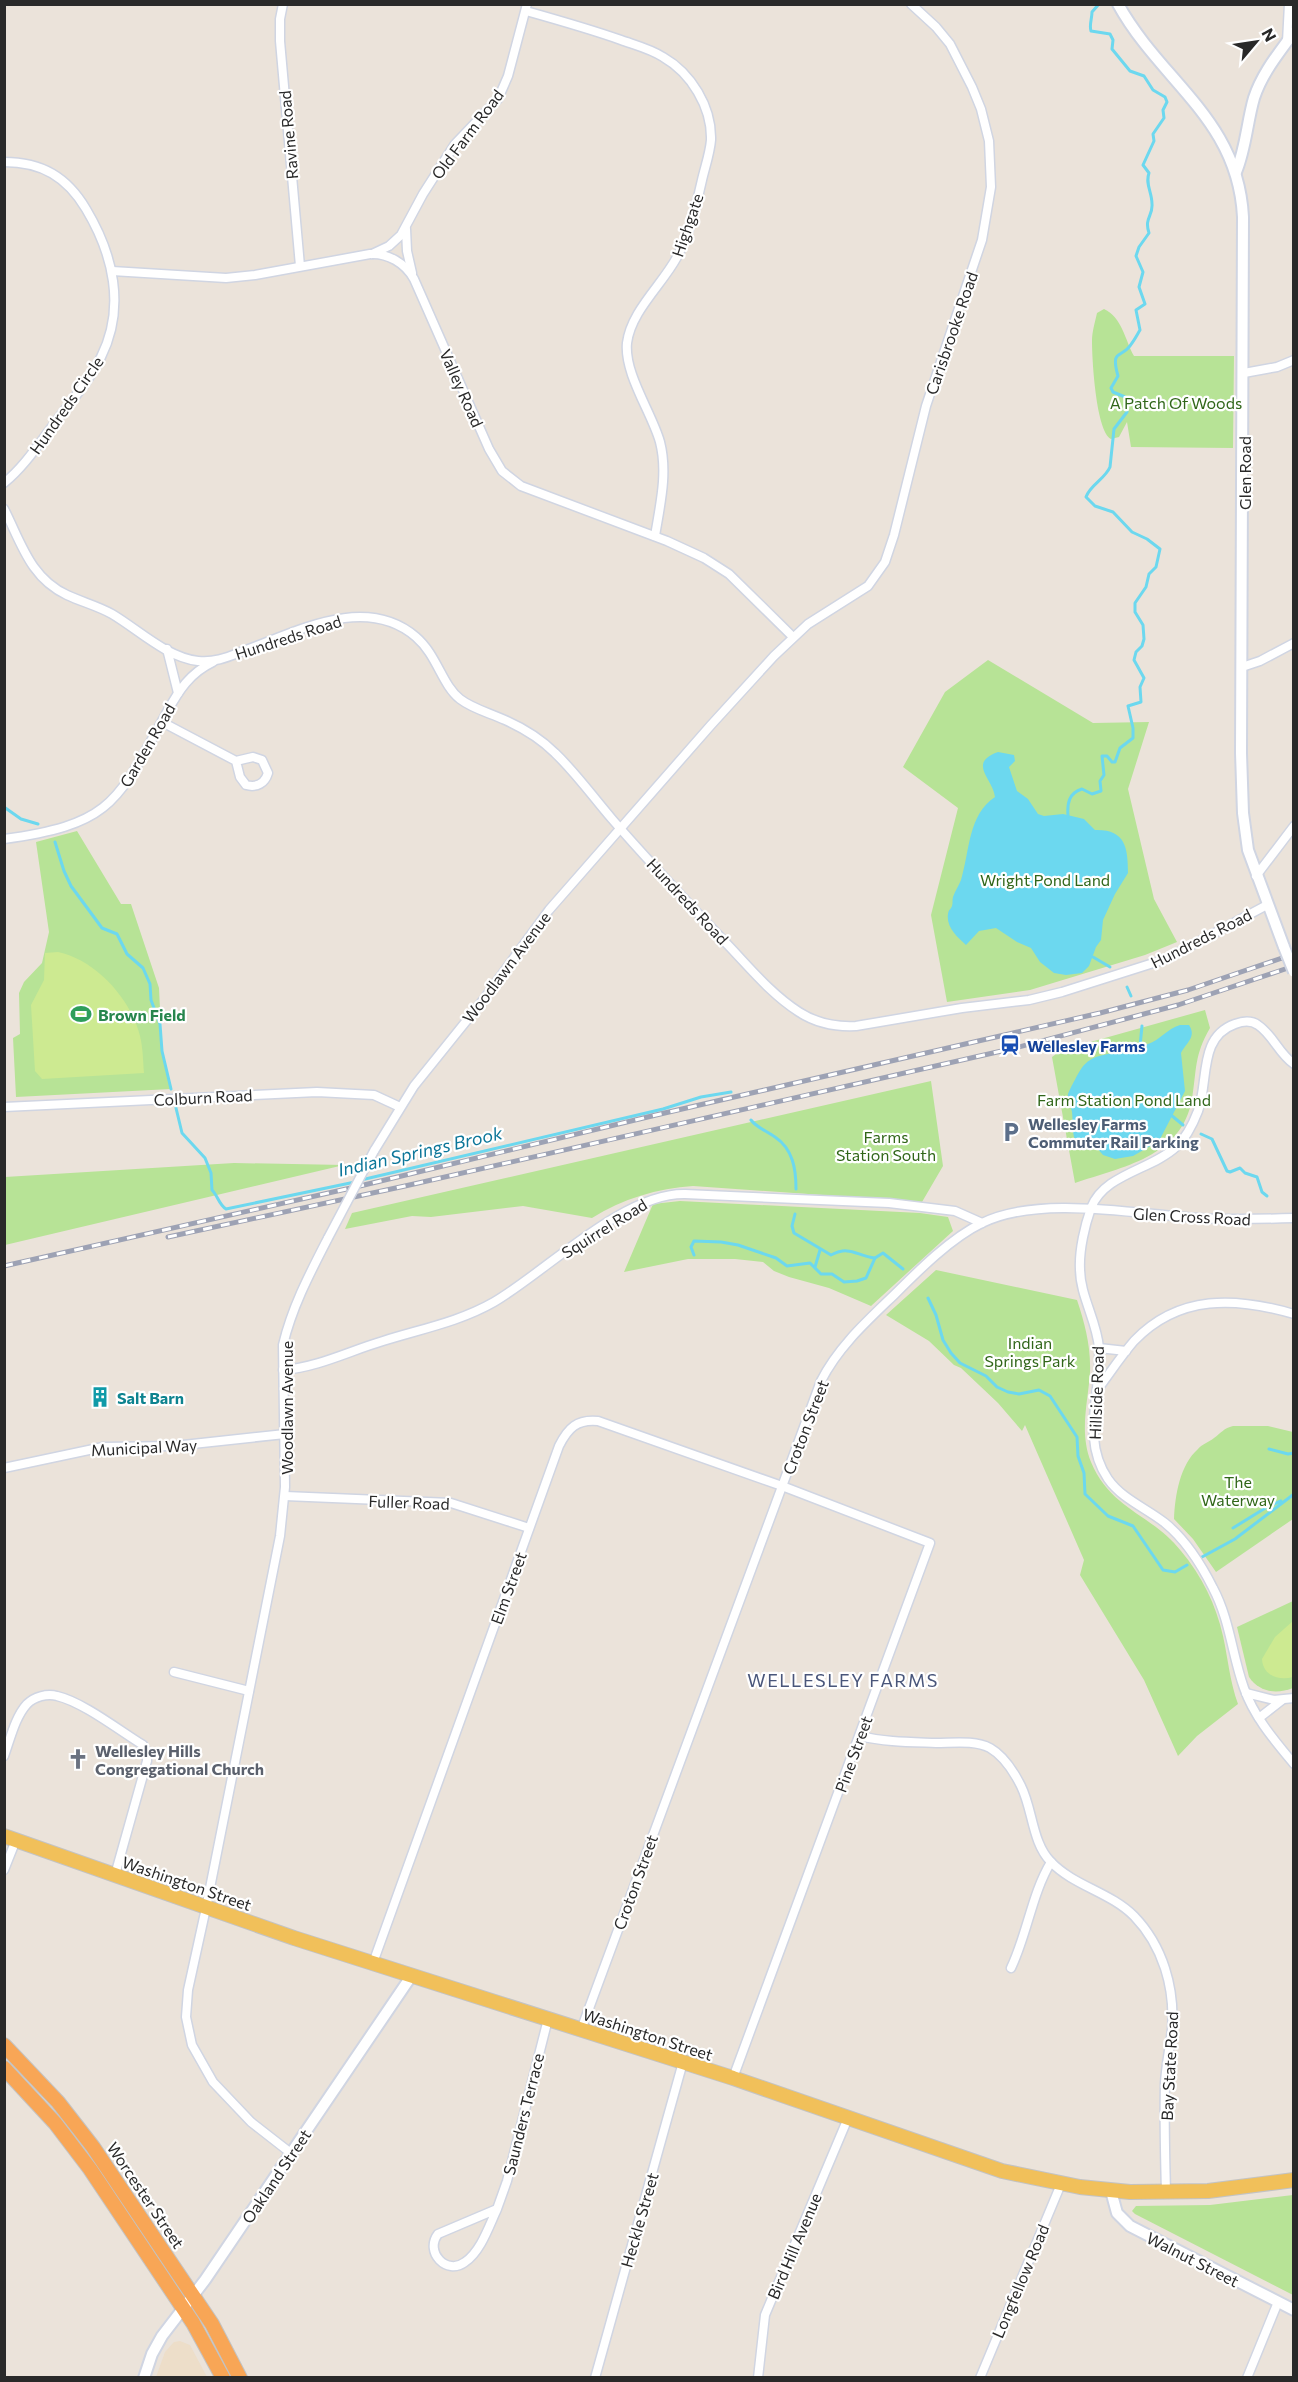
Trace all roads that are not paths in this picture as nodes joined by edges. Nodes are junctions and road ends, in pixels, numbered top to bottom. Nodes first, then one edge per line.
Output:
1 (283, 4) edge
2 (911, 4) edge
3 (1118, 4) edge
4 (1289, 4) edge
5 (526, 8) edge
6 (1290, 37) edge
7 (4, 162) edge
8 (1236, 172) junction
9 (407, 225) junction
10 (370, 254) junction
11 (300, 266) junction
12 (112, 271) junction
13 (414, 279) junction
14 (1293, 360) edge
15 (1244, 373) junction
16 (4, 483) edge
17 (4, 509) edge
18 (655, 536) junction
19 (793, 637) junction
20 (1293, 643) edge
21 (167, 649) junction
22 (215, 661) junction
23 (1242, 667) junction
24 (177, 693) junction
25 (162, 722) junction
26 (236, 761) dead end
27 (1293, 826) edge
28 (621, 829) junction
29 (4, 839) edge
30 (1256, 876) junction
31 (1268, 905) junction
32 (1293, 972) edge
33 (1293, 1064) edge
34 (4, 1107) edge
35 (400, 1107) junction
36 (1090, 1210) junction
37 (1293, 1218) edge
38 (982, 1223) junction
39 (1293, 1314) edge
40 (1099, 1348) junction
41 (1126, 1351) junction
42 (283, 1370) junction
43 (1098, 1389) junction
44 (285, 1434) junction
45 (4, 1468) edge
46 (783, 1486) junction
47 (285, 1496) junction
48 (530, 1528) junction
49 (174, 1672) dead end
50 (249, 1691) junction
51 (1246, 1693) junction
52 (1293, 1698) edge
53 (1282, 1700) junction
54 (1259, 1718) junction
55 (860, 1736) junction
56 (4, 1756) edge
57 (1293, 1764) edge
58 (10, 1838) edge
59 (1051, 1862) junction
60 (4, 1870) edge
61 (115, 1875) junction
62 (207, 1908) junction
63 (373, 1963) junction
64 (1011, 1968) dead end
65 (412, 1976) junction
66 (548, 2019) junction
67 (581, 2030) junction
68 (4, 2045) edge
69 (683, 2062) junction
70 (5, 2068) edge
71 (733, 2078) junction
72 (848, 2118) junction
73 (292, 2154) junction
74 (1293, 2180) edge
75 (1061, 2184) junction
76 (1111, 2191) junction
77 (1166, 2192) junction
78 (497, 2209) junction
79 (194, 2296) junction
80 (1278, 2302) junction
81 (184, 2308) junction
82 (1293, 2310) edge
83 (212, 2324) junction
84 (144, 2378) edge
85 (223, 2378) edge
86 (240, 2378) edge
87 (247, 2378) edge
88 (595, 2378) edge
89 (758, 2378) edge
90 (980, 2378) edge
91 (1247, 2378) edge

1 - 11 street, Ravine Road
2 - 19 street, Carisbrooke Road
3 - 8 street, Glen Road
4 - 6 street
5 - 9 street, Old Farm Road
5 - 18 street, Highgate
6 - 8 street
7 - 12 street, Hundreds Circle
8 - 15 street, Glen Road
9 - 10 street, Old Farm Road
9 - 13 street, Old Farm Road
10 - 11 street, Valley Road
10 - 13 street, Valley Road
11 - 12 street, Valley Road
12 - 16 street, Hundreds Circle
13 - 18 street, Valley Road
14 - 15 street
15 - 23 street, Glen Road
17 - 21 street, Hundreds Road
18 - 19 street, Valley Road
19 - 28 street, Woodlawn Avenue
20 - 23 street
21 - 22 street, Hundreds Road
21 - 24 street
22 - 24 street, Garden Road
22 - 28 street, Hundreds Road
23 - 30 street, Glen Road
24 - 25 street, Garden Road
25 - 26 street
25 - 29 street, Garden Road
27 - 30 street
28 - 31 street, Hundreds Road
28 - 35 street, Woodlawn Avenue
30 - 31 street, Glen Road
31 - 32 street, Glen Road, bridge
33 - 36 street
34 - 35 street, Colburn Road
35 - 42 street, Woodlawn Avenue, bridge
36 - 37 street, Glen Cross Road
36 - 38 street, Croton Street
36 - 40 street, Hillside Road
38 - 42 street, Squirrel Road
38 - 46 street, Croton Street
39 - 41 street
40 - 41 street
40 - 43 street, Hillside Road
41 - 43 street
42 - 44 street, Woodlawn Avenue
43 - 51 street, Hillside Road
44 - 45 street, Municipal Way
44 - 47 street, Woodlawn Avenue
46 - 48 street, Elm Street
46 - 55 street, Pine Street
46 - 67 street, Croton Street
47 - 48 street, Fuller Road
47 - 50 street, Woodlawn Avenue
48 - 63 street, Elm Street
49 - 50 street
50 - 62 street, Woodlawn Avenue
51 - 53 street
51 - 54 street, Hillside Road
52 - 53 street
53 - 54 street
54 - 57 street, Hillside Road
55 - 59 street, Bay State Road
55 - 71 street, Pine Street
56 - 61 street
58 - 60 street
58 - 61 main road, Washington Street
59 - 64 street
59 - 77 street, Bay State Road
61 - 62 main road, Washington Street
62 - 63 main road, Washington Street
62 - 73 street, Woodlawn Avenue
63 - 65 main road, Washington Street
65 - 66 main road, Washington Street
65 - 73 street, Oakland Street
66 - 67 main road, Washington Street
66 - 78 street, Saunders Terrace
67 - 69 main road, Washington Street
68 - 79 highway, Worcester Street
69 - 71 main road, Washington Street
69 - 88 street, Heckle Street
70 - 81 highway, Worcester Street
71 - 72 main road, Washington Street
72 - 75 main road, Washington Street
72 - 89 street, Bird Hill Avenue
73 - 79 street, Oakland Street
74 - 77 main road, Washington Street
75 - 76 main road, Washington Street
75 - 90 street, Longfellow Road
76 - 77 main road, Washington Street
76 - 80 street, Walnut Street
78 - 78 street, Saunders Terrace
79 - 81 street, Oakland Street
79 - 83 highway, Worcester Street
80 - 82 street, Walnut Street
80 - 91 street
81 - 84 street, Oakland Street
81 - 85 highway, Worcester Street
83 - 86 highway, Worcester Street
83 - 87 highway

